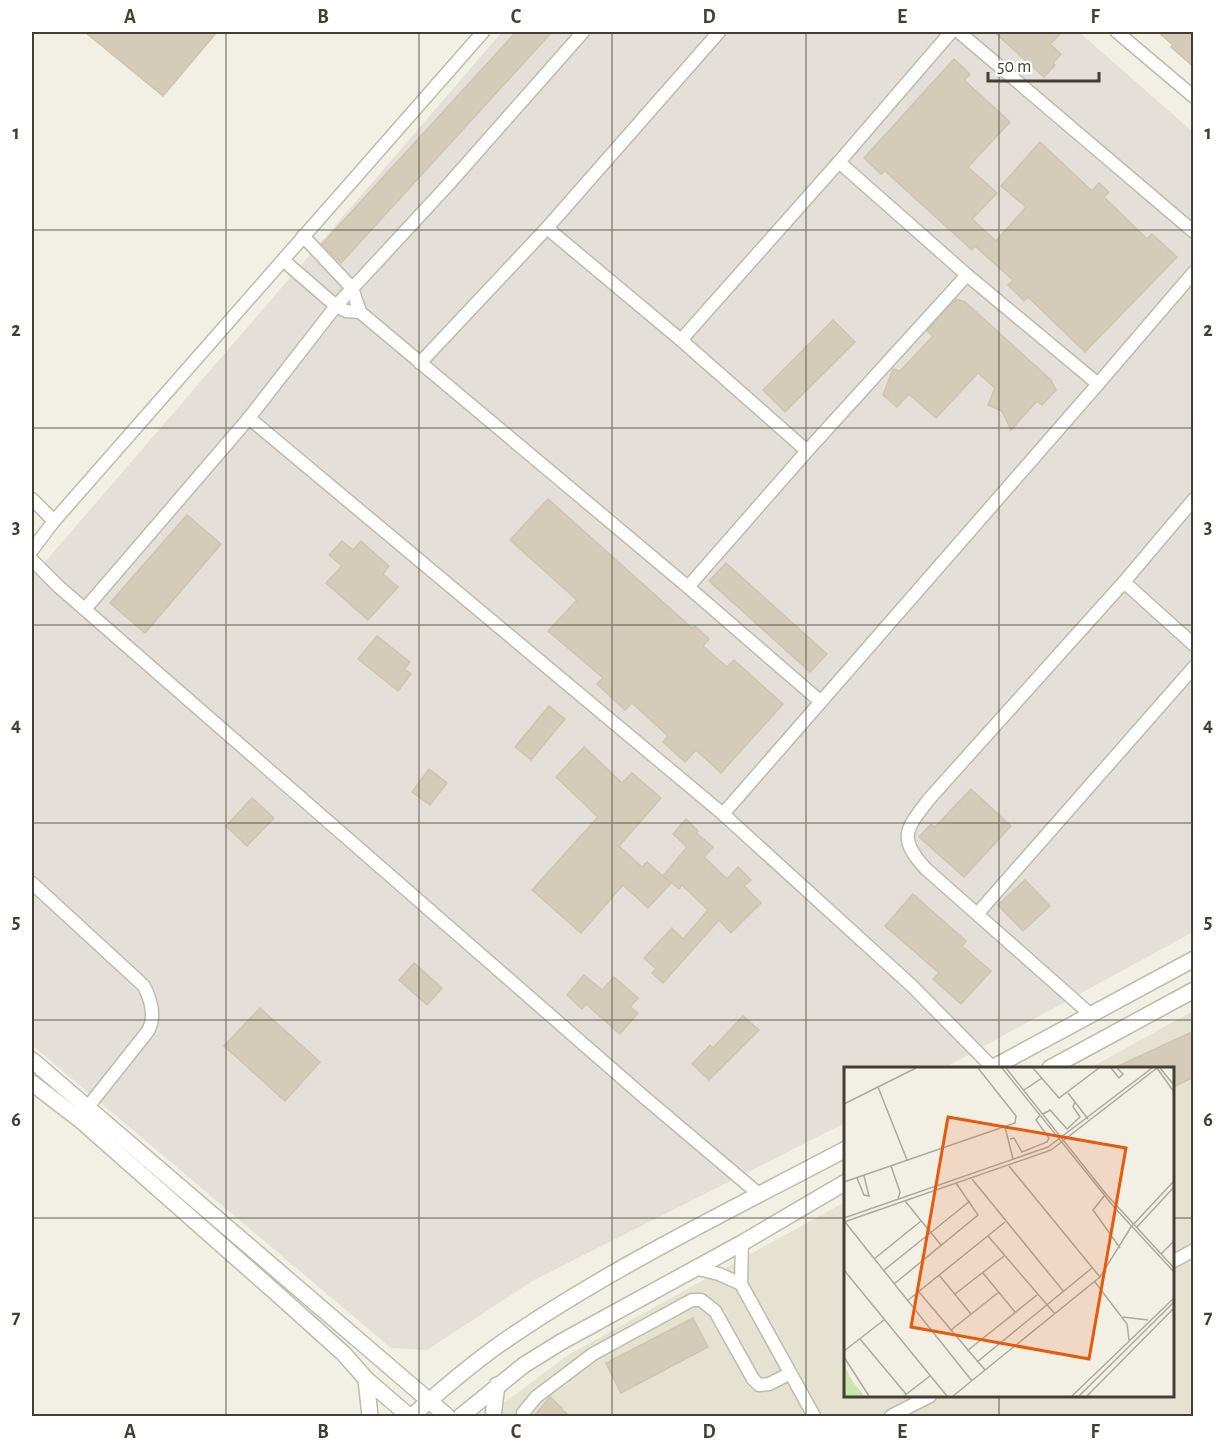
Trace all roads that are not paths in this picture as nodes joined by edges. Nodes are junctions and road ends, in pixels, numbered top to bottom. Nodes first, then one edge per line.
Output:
1 (483, 32) edge
2 (583, 32) edge
3 (719, 32) edge
4 (951, 32) edge
5 (959, 32) edge
6 (1117, 32) edge
7 (1194, 96) edge
8 (839, 162) junction
9 (547, 228) junction
10 (1194, 232) edge
11 (303, 236) junction
12 (283, 260) junction
13 (1194, 272) edge
14 (967, 275) junction
15 (352, 288) junction
16 (336, 306) junction
17 (360, 312) junction
18 (681, 340) junction
19 (420, 363) junction
20 (1098, 384) junction
21 (249, 418) junction
22 (807, 451) junction
23 (32, 500) edge
24 (1194, 500) edge
25 (54, 521) junction
26 (32, 550) edge
27 (32, 560) edge
28 (1124, 582) junction
29 (688, 587) junction
30 (85, 609) junction
31 (1194, 645) edge
32 (1194, 667) edge
33 (821, 702) junction
34 (723, 814) junction
35 (32, 883) edge
36 (978, 913) junction
37 (1194, 959) edge
38 (1194, 990) edge
39 (1090, 1014) junction
40 (32, 1060) edge
41 (992, 1067) edge
42 (995, 1067) edge
43 (1052, 1067) edge
44 (32, 1083) edge
45 (83, 1113) junction
46 (844, 1150) edge
47 (844, 1183) edge
48 (760, 1195) junction
49 (198, 1203) junction
50 (185, 1214) junction
51 (742, 1243) junction
52 (1194, 1250) edge
53 (1174, 1261) edge
54 (694, 1268) junction
55 (741, 1284) junction
56 (789, 1374) junction
57 (366, 1379) junction
58 (497, 1385) junction
59 (926, 1397) edge
60 (429, 1401) junction
61 (370, 1416) edge
62 (410, 1416) edge
63 (447, 1416) edge
64 (461, 1416) edge
65 (493, 1416) edge
66 (524, 1416) edge
67 (814, 1416) edge
68 (891, 1416) edge

1 - 11 street
2 - 15 street
3 - 9 street
4 - 8 street
5 - 10 street
6 - 7 street
8 - 14 street
8 - 18 street
9 - 18 street
9 - 19 street
11 - 12 street
11 - 15 street
12 - 16 street
12 - 25 street
13 - 20 street
14 - 20 street
14 - 22 street
15 - 16 street
15 - 17 street
16 - 17 street
16 - 21 street
17 - 19 street
18 - 22 street
19 - 29 street
20 - 33 street
21 - 30 street
21 - 34 street
22 - 29 street
23 - 25 street
24 - 28 street
25 - 26 street
27 - 30 street
28 - 31 street
28 - 36 street
29 - 33 street
30 - 48 street
32 - 36 street
33 - 34 street
34 - 41 street
35 - 45 street
36 - 39 street
37 - 39 street
38 - 43 street
39 - 42 street
40 - 45 street
44 - 45 street
45 - 49 street
45 - 50 street
46 - 48 street
47 - 51 street
48 - 60 street
49 - 50 street
49 - 60 street
50 - 57 street
51 - 54 street
51 - 55 street
52 - 53 street
54 - 55 street
54 - 58 street
55 - 56 street
56 - 66 street
56 - 67 street
57 - 61 street
57 - 62 street
58 - 64 street
58 - 65 street
59 - 68 street
60 - 62 street
60 - 63 street

